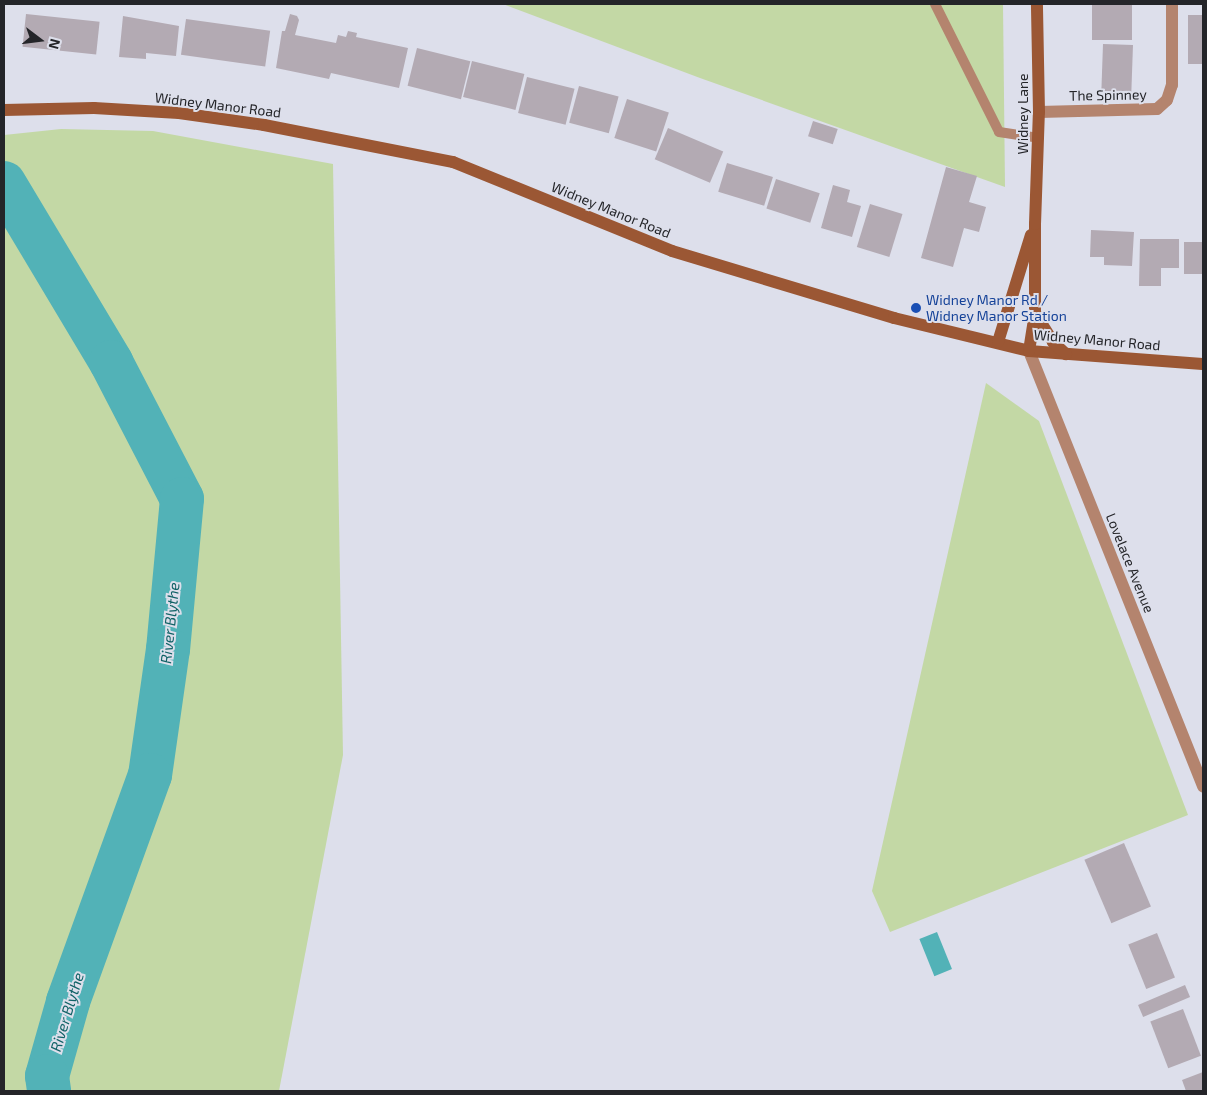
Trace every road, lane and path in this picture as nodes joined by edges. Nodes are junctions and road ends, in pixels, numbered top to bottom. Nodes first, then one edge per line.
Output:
1 (935, 4) edge
2 (1037, 4) edge
3 (1172, 4) edge
4 (6, 110) edge
5 (1039, 112) junction
6 (1039, 138) junction
7 (1035, 224) junction
8 (1036, 313) junction
9 (998, 342) junction
10 (1029, 351) junction
11 (1066, 354) junction
12 (1203, 364) edge
13 (1203, 786) edge

1 - 6 lane
2 - 5 street, Widney Lane
3 - 5 street, The Spinney
4 - 9 street, Widney Manor Road
5 - 6 street, Widney Lane
6 - 7 street, Widney Lane
7 - 8 street, Widney Lane
7 - 9 street, Widney Lane
8 - 10 street, Widney Lane
8 - 11 street, Widney Lane
9 - 10 street, Widney Manor Road
10 - 11 street, Widney Manor Road
10 - 13 street, Lovelace Avenue
11 - 12 street, Widney Manor Road

